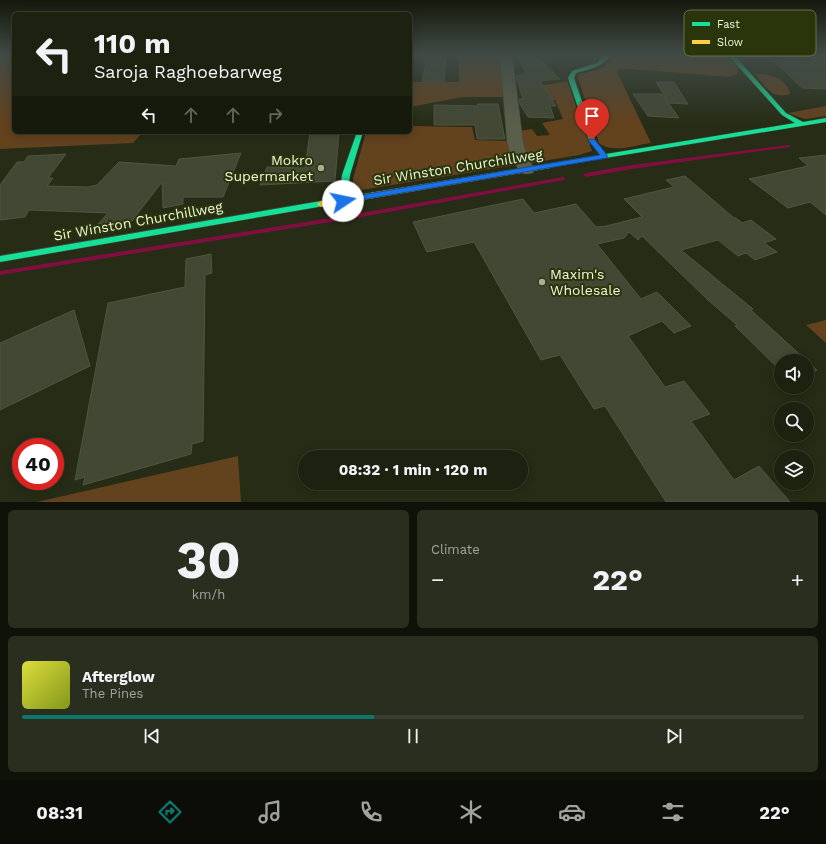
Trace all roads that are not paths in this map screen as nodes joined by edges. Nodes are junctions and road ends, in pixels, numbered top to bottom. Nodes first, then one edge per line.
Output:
1 (508, 77) edge
2 (571, 77) edge
3 (751, 77) edge
4 (826, 120) edge
5 (802, 124) junction
6 (359, 134) edge
7 (604, 156) junction
8 (528, 169) junction
9 (343, 201) junction
10 (0, 259) edge

1 - 8 street
2 - 7 street
3 - 5 street
4 - 5 street, Sir Winston Churchillweg
5 - 7 street, Sir Winston Churchillweg
6 - 9 street
7 - 8 street, Sir Winston Churchillweg
8 - 9 street, Sir Winston Churchillweg
9 - 10 street, Sir Winston Churchillweg

